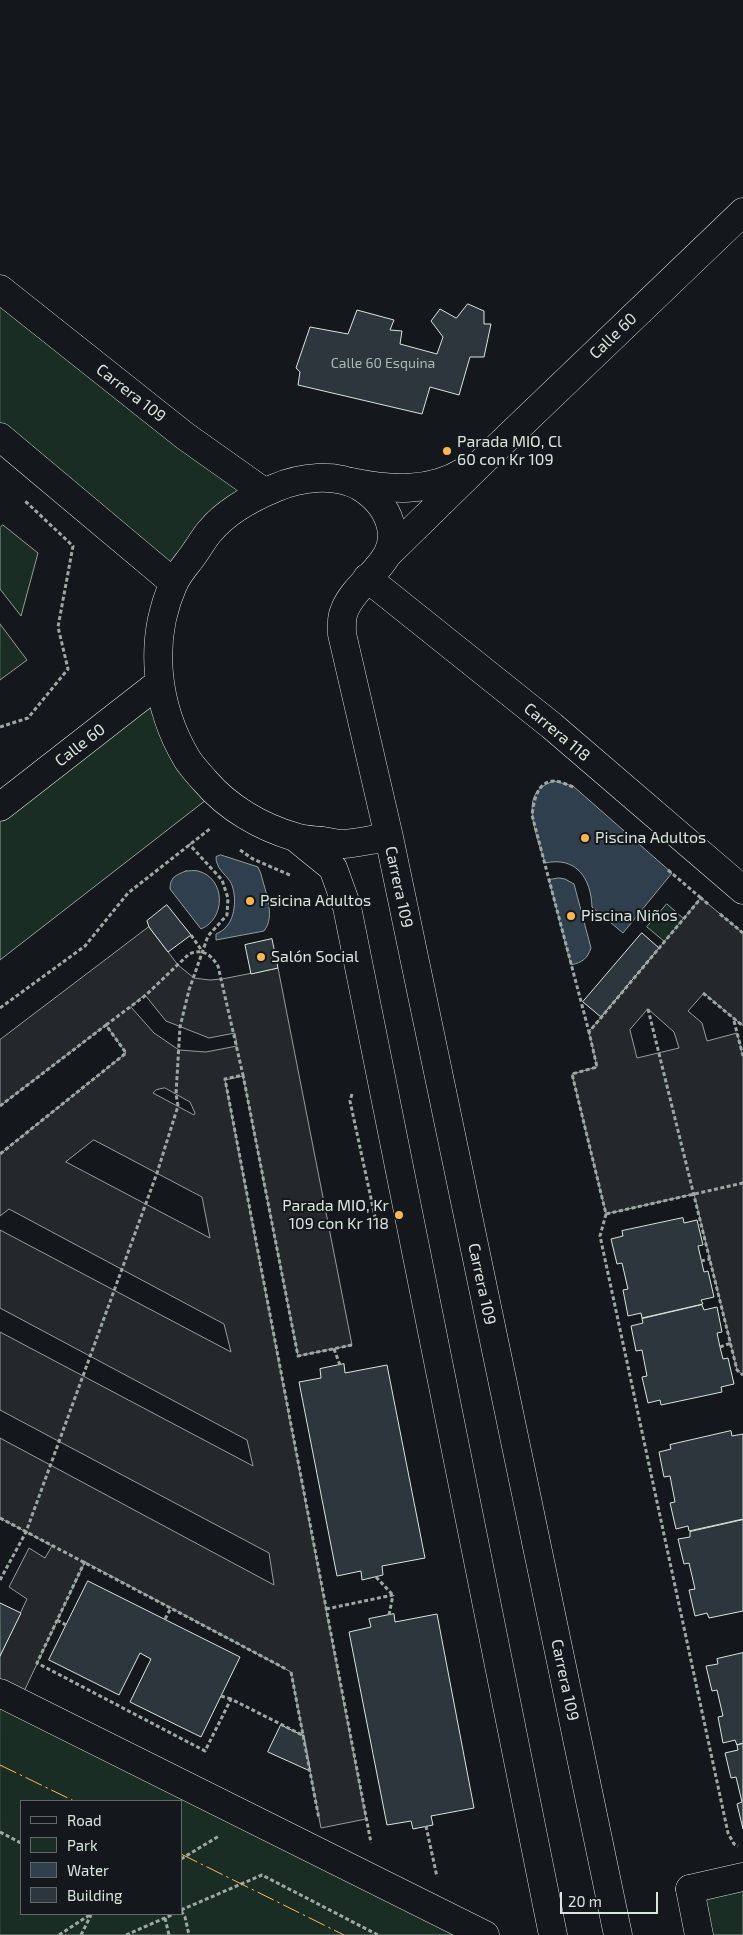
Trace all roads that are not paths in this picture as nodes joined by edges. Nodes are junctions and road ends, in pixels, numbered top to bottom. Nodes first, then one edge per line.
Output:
1 (743, 212) edge
2 (0, 289) edge
3 (0, 437) edge
4 (484, 460) junction
5 (351, 482) junction
6 (264, 492) junction
7 (388, 554) junction
8 (367, 578) junction
9 (174, 584) junction
10 (159, 682) junction
11 (0, 807) edge
12 (389, 837) junction
13 (296, 838) junction
14 (743, 890) edge
15 (0, 1693) edge
16 (743, 1877) edge
17 (485, 1935) edge
18 (553, 1935) edge
19 (618, 1935) edge
20 (699, 1935) edge

1 - 4 street, Calle 60
2 - 6 street, Carrera 109
3 - 9 street
4 - 5 street
4 - 7 street, Carrera 109
5 - 6 street
5 - 7 street
6 - 9 street
7 - 8 street, Carrera 109
8 - 12 street, Carrera 109
8 - 14 street, Carrera 118
9 - 10 street
10 - 11 street, Calle 60
10 - 13 street
12 - 13 street
12 - 19 street, Carrera 109
13 - 18 street
15 - 17 street
16 - 20 street

